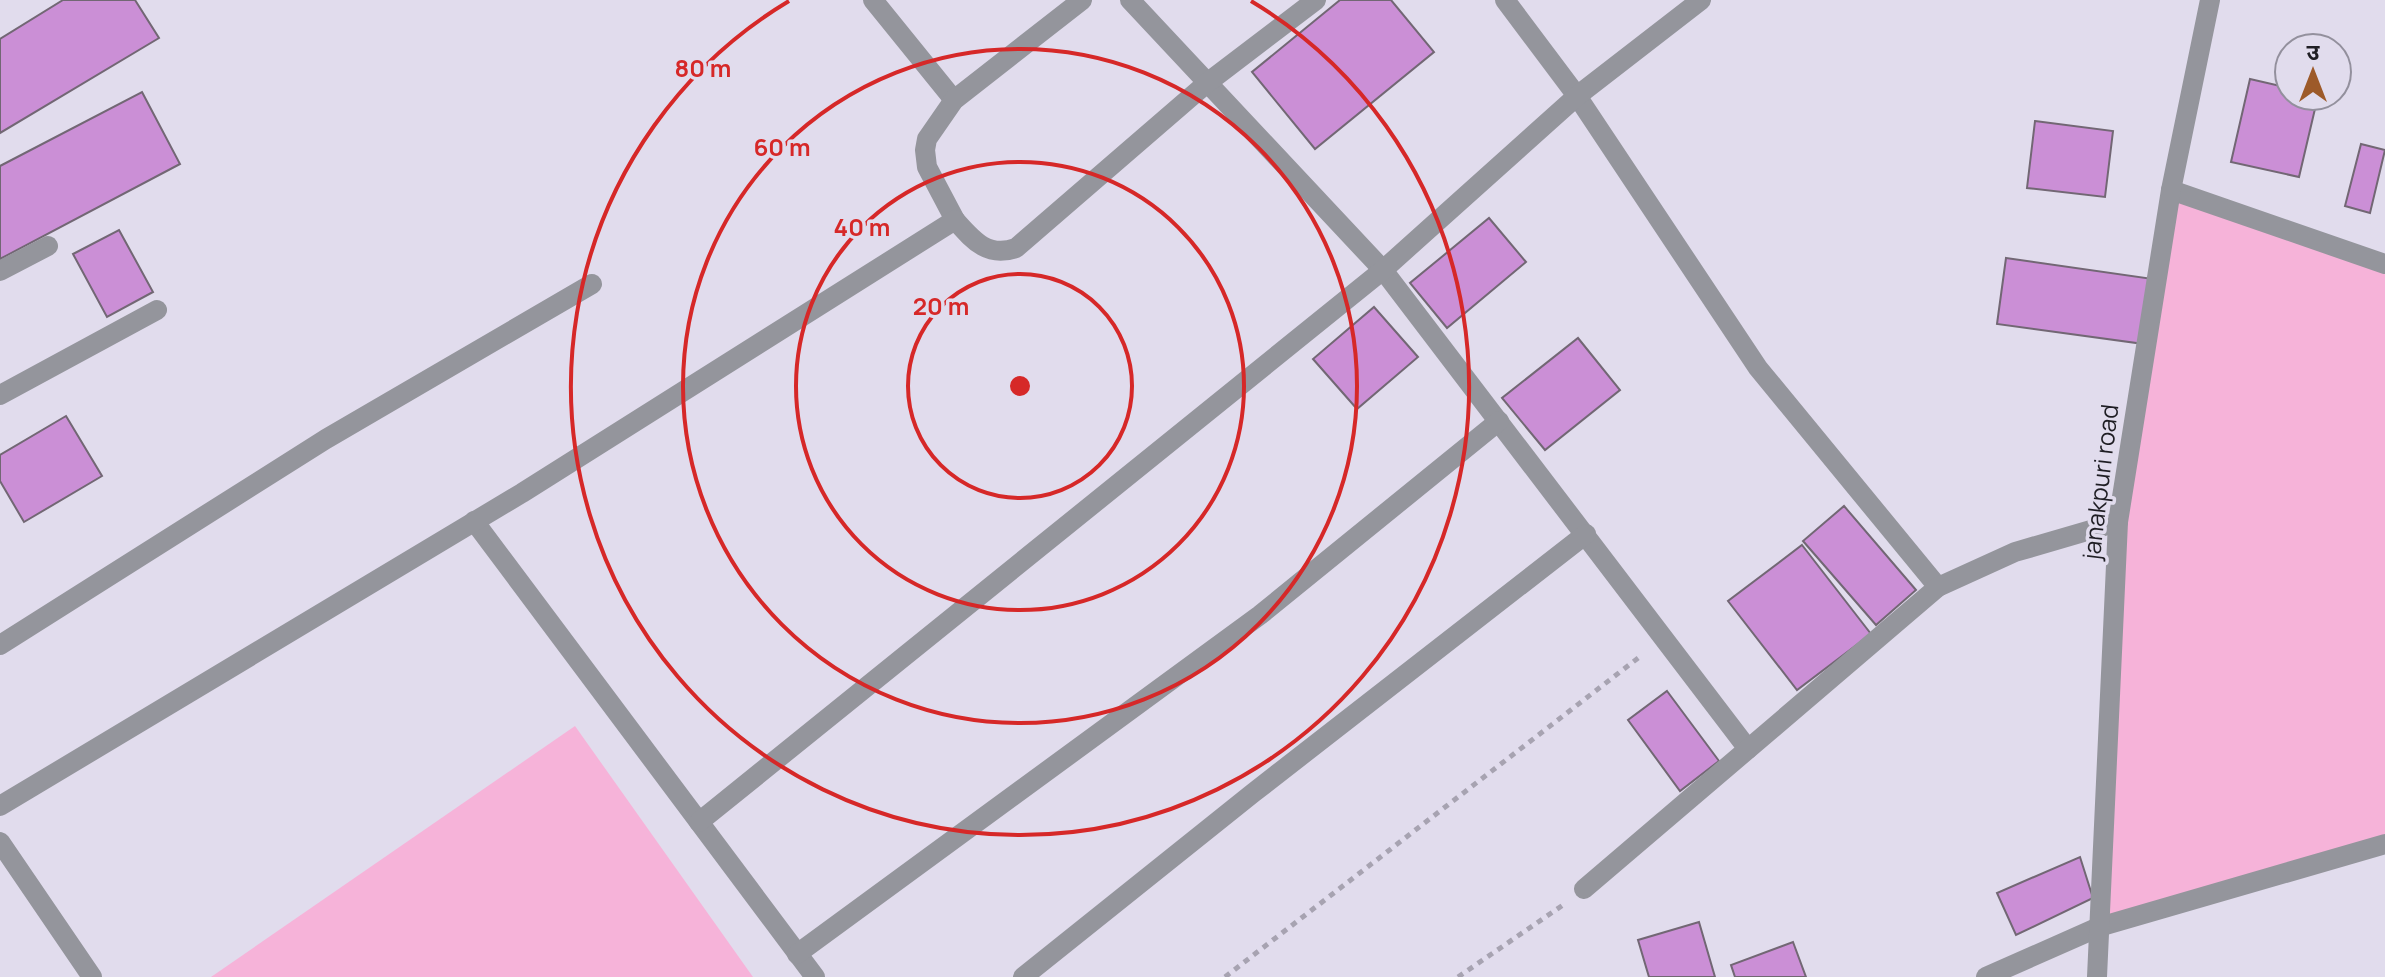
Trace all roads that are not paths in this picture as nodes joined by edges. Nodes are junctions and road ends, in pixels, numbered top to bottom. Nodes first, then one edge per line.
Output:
1 (873, 0) edge
2 (1082, 0) edge
3 (1130, 0) edge
4 (1316, 0) edge
5 (1505, 0) edge
6 (1701, 0) edge
7 (2210, 0) edge
8 (1207, 83) junction
9 (1577, 96) junction
10 (954, 100) junction
11 (2171, 190) junction
12 (955, 220) junction
13 (48, 246) dead end
14 (2385, 264) edge
15 (1383, 270) junction
16 (0, 271) edge
17 (592, 284) dead end
18 (157, 310) dead end
19 (0, 395) edge
20 (1499, 421) junction
21 (474, 521) junction
22 (2118, 522) junction
23 (1586, 534) junction
24 (1938, 587) junction
25 (0, 645) edge
26 (1748, 749) junction
27 (0, 806) edge
28 (699, 822) junction
29 (0, 842) edge
30 (2385, 844) edge
31 (1584, 889) road end
32 (2099, 927) junction
33 (797, 954) junction
34 (92, 977) edge
35 (815, 977) edge
36 (1023, 977) edge
37 (1986, 977) edge
38 (2097, 977) edge

1 - 10 street
2 - 10 street
3 - 8 street
4 - 8 street
5 - 9 street
6 - 9 street
7 - 11 street, janakpuri road
8 - 12 street
8 - 15 street
9 - 15 street
9 - 24 street
10 - 12 street
11 - 14 street
11 - 22 street, janakpuri road
12 - 21 street
13 - 16 street
15 - 20 street
15 - 28 street
17 - 25 street
18 - 19 street
20 - 23 street
20 - 33 street
21 - 27 street
21 - 28 street
22 - 24 street
22 - 32 street, janakpuri road
23 - 26 street
23 - 36 street
24 - 26 street
26 - 31 street
28 - 33 street
29 - 34 street
30 - 32 street
32 - 37 street
32 - 38 street, janakpuri road
33 - 35 street

